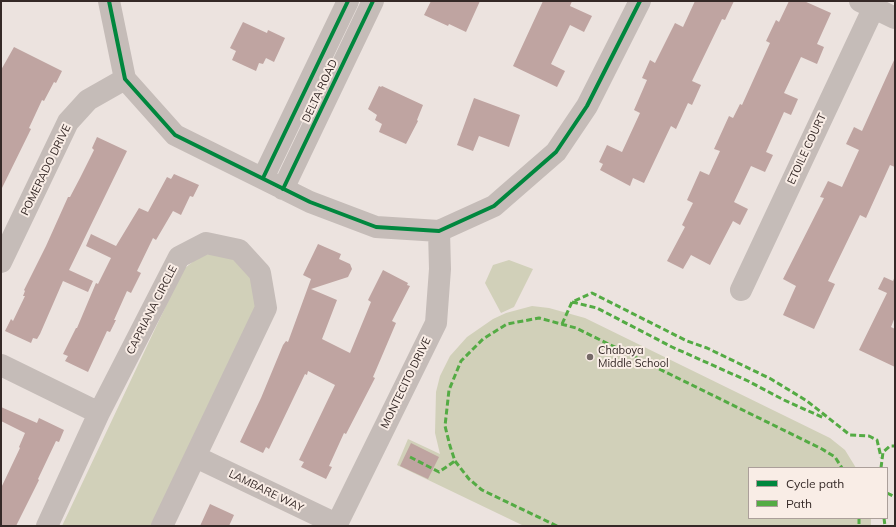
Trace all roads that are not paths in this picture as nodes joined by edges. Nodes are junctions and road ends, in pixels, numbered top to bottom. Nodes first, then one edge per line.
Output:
1 (109, 1) edge
2 (348, 1) edge
3 (373, 1) edge
4 (640, 1) edge
5 (867, 4) edge
6 (895, 18) edge
7 (125, 79) junction
8 (263, 178) junction
9 (283, 189) junction
10 (439, 231) junction
11 (1, 262) edge
12 (741, 290) dead end
13 (1, 365) edge
14 (99, 413) junction
15 (196, 457) junction
16 (336, 525) edge
17 (47, 526) edge
18 (162, 526) edge

1 - 7 street
2 - 8 street, DELTA ROAD
3 - 9 street, DELTA ROAD
4 - 10 street
5 - 6 street
5 - 12 street, ETOILE COURT
7 - 8 street
7 - 11 street, POMERADO DRIVE
8 - 9 street
9 - 10 street
10 - 16 street, MONTECITO DRIVE
13 - 14 street
14 - 15 street, CAPRIANA CIRCLE
14 - 17 street, CAPRIANA CIRCLE
15 - 16 street, LAMBARE WAY
15 - 18 street, CAPRIANA CIRCLE

